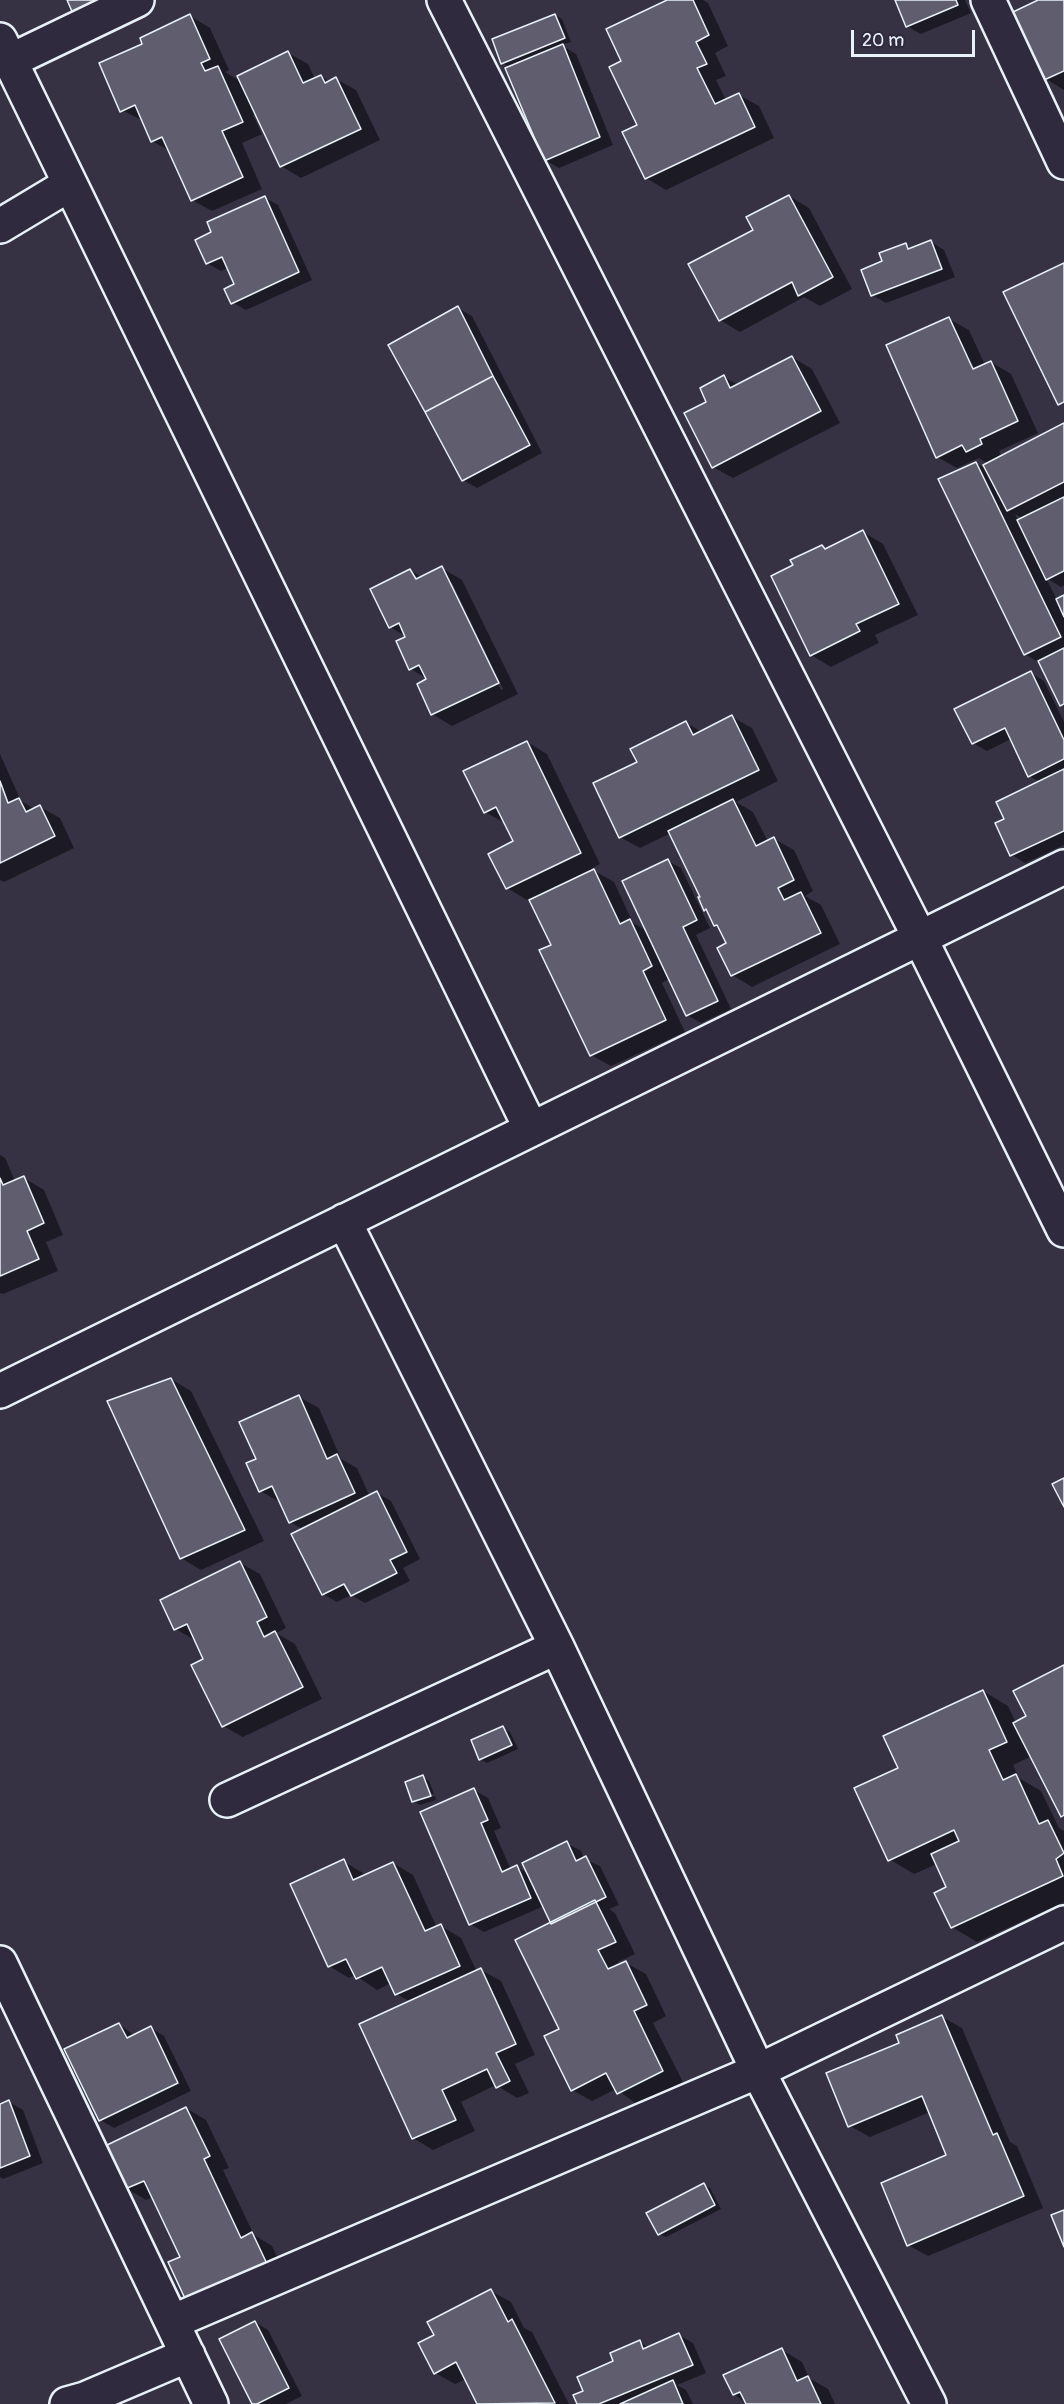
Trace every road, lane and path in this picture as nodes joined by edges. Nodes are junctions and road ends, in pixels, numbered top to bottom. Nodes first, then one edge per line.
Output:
1 (137, 0) edge
2 (444, 0) edge
3 (988, 0) edge
4 (5, 51) edge
5 (1064, 162) edge
6 (70, 184) junction
7 (0, 226) edge
8 (1064, 867) edge
9 (920, 938) junction
10 (531, 1129) junction
11 (345, 1221) junction
12 (1064, 1230) edge
13 (0, 1391) edge
14 (557, 1647) junction
15 (227, 1800) dead end
16 (1064, 1923) edge
17 (0, 1963) edge
18 (758, 2071) junction
19 (172, 2322) junction
20 (188, 2355) junction
21 (67, 2404) edge
22 (211, 2404) edge
23 (929, 2404) edge

1 - 4 street
2 - 9 street
3 - 5 street
4 - 6 street
6 - 7 street
6 - 10 street
8 - 9 street
9 - 10 street
9 - 12 street
10 - 11 street
11 - 13 street
11 - 14 street
14 - 15 street
14 - 18 street
16 - 18 street
17 - 19 street
18 - 19 street
18 - 23 street
19 - 20 street
20 - 21 street
20 - 22 street

